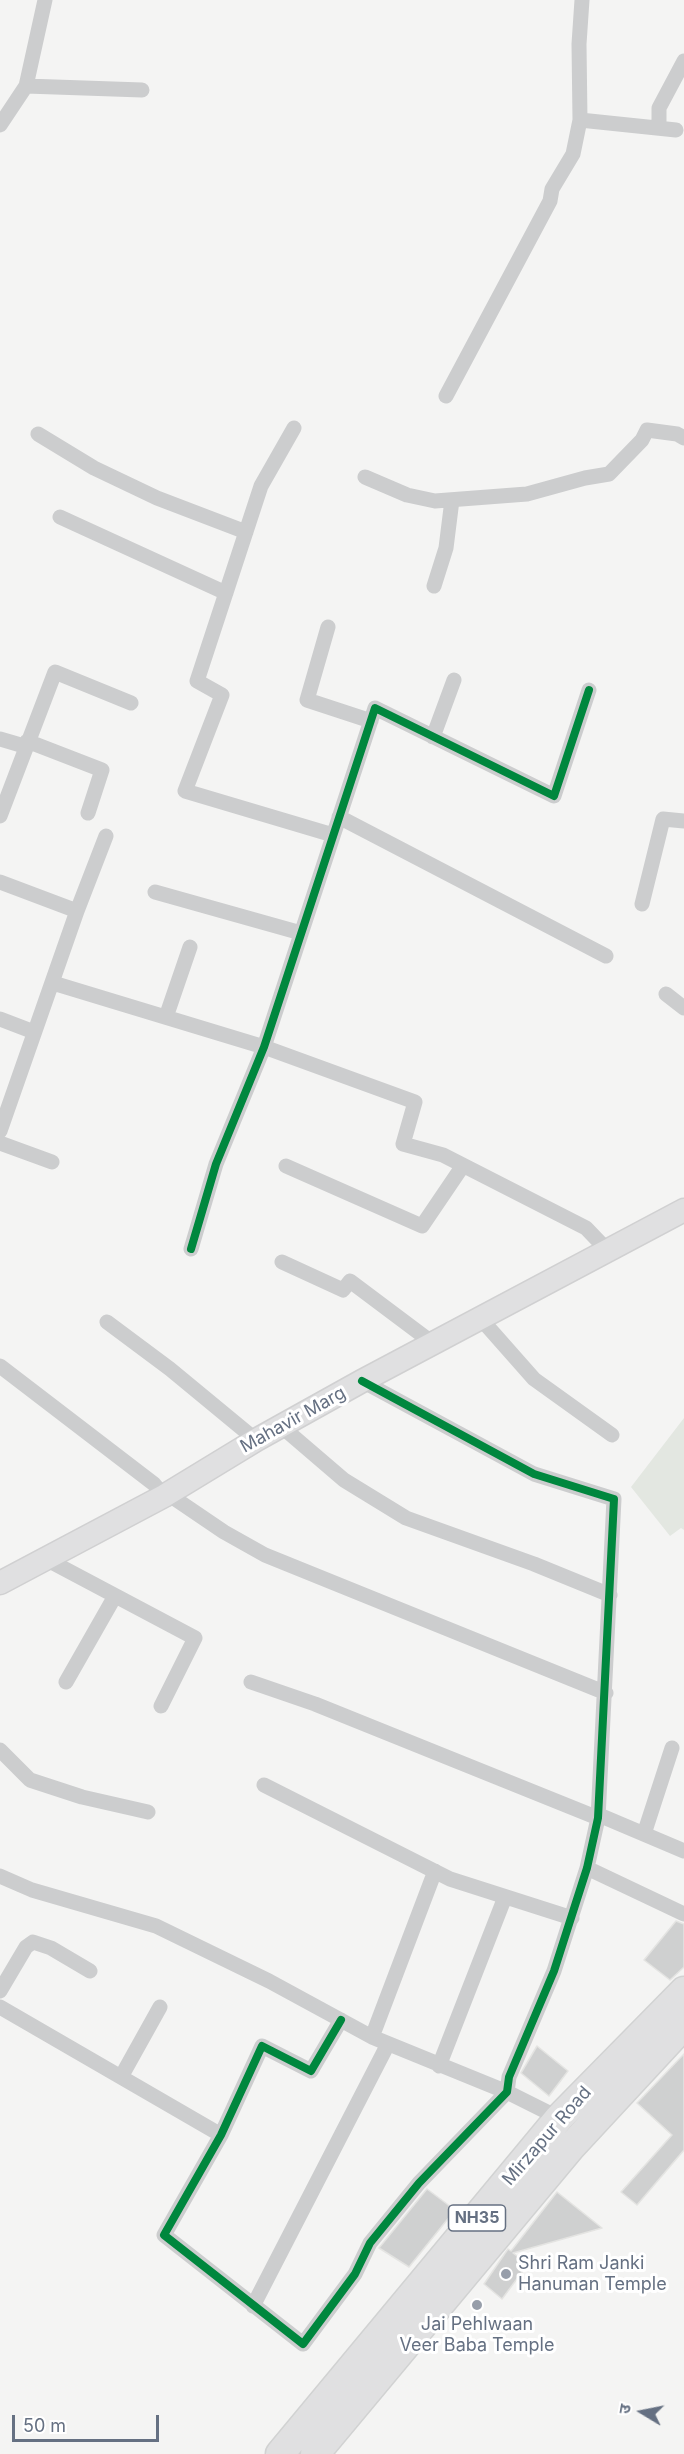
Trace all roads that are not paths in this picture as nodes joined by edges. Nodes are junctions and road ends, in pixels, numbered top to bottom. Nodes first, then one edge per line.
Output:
1 (45, 0) edge
2 (582, 0) edge
3 (684, 61) edge
4 (26, 86) junction
5 (142, 90) dead end
6 (580, 120) junction
7 (0, 125) edge
8 (659, 126) junction
9 (676, 130) dead end
10 (446, 396) dead end
11 (294, 428) dead end
12 (38, 434) dead end
13 (684, 438) edge
14 (365, 477) dead end
15 (452, 500) junction
16 (60, 518) dead end
17 (246, 532) junction
18 (434, 586) dead end
19 (226, 593) junction
20 (328, 627) dead end
21 (454, 680) dead end
22 (589, 690) dead end
23 (131, 703) dead end
24 (371, 721) junction
25 (433, 736) junction
26 (0, 739) edge
27 (25, 744) junction
28 (88, 813) dead end
29 (0, 816) edge
30 (339, 817) junction
31 (684, 821) edge
32 (333, 835) junction
33 (106, 836) dead end
34 (0, 882) edge
35 (155, 892) dead end
36 (642, 903) dead end
37 (77, 911) junction
38 (301, 933) junction
39 (190, 947) dead end
40 (606, 956) dead end
41 (53, 982) junction
42 (666, 994) dead end
43 (684, 1008) edge
44 (166, 1017) junction
45 (0, 1019) edge
46 (34, 1032) junction
47 (264, 1047) junction
48 (0, 1131) edge
49 (0, 1143) edge
50 (52, 1162) dead end
51 (286, 1166) dead end
52 (462, 1167) junction
53 (684, 1210) edge
54 (191, 1249) dead end
55 (608, 1251) junction
56 (282, 1262) dead end
57 (481, 1320) junction
58 (107, 1322) dead end
59 (434, 1344) junction
60 (0, 1366) edge
61 (362, 1381) junction
62 (281, 1426) junction
63 (612, 1435) dead end
64 (256, 1440) junction
65 (166, 1495) junction
66 (46, 1559) junction
67 (1, 1582) edge
68 (610, 1595) junction
69 (115, 1596) junction
70 (66, 1682) dead end
71 (251, 1682) dead end
72 (606, 1693) junction
73 (161, 1706) dead end
74 (672, 1748) dead end
75 (0, 1750) edge
76 (264, 1785) dead end
77 (148, 1812) dead end
78 (598, 1816) junction
79 (644, 1834) junction
80 (684, 1851) edge
81 (587, 1868) junction
82 (435, 1871) junction
83 (0, 1876) edge
84 (505, 1897) junction
85 (684, 1914) edge
86 (572, 1918) junction
87 (90, 1971) dead end
88 (0, 1991) edge
89 (684, 1991) edge
90 (0, 2007) edge
91 (160, 2007) dead end
92 (341, 2020) junction
93 (684, 2025) edge
94 (372, 2037) junction
95 (388, 2044) junction
96 (439, 2066) junction
97 (121, 2077) junction
98 (507, 2092) junction
99 (559, 2118) junction
100 (220, 2135) junction
101 (254, 2306) junction
102 (280, 2454) edge
103 (315, 2454) edge

1 - 4 street
2 - 6 street
3 - 8 street
4 - 5 street
4 - 7 street
6 - 8 street
6 - 10 street
8 - 9 street
11 - 17 street
12 - 17 street
13 - 15 street
14 - 15 street
15 - 18 street
16 - 19 street
17 - 19 street
19 - 32 street
20 - 24 street
21 - 25 street
22 - 25 street
23 - 27 street
24 - 25 street
24 - 30 street
26 - 27 street
27 - 28 street
27 - 29 street
30 - 32 street
30 - 40 street
31 - 36 street
32 - 38 street
33 - 37 street
34 - 37 street
35 - 38 street
37 - 41 street
38 - 47 street
39 - 44 street
41 - 44 street
41 - 46 street
42 - 43 street
44 - 47 street
45 - 46 street
46 - 48 street
47 - 52 street
47 - 54 street
49 - 50 street
51 - 52 street
52 - 55 street
53 - 55 street, Mahavir Marg
55 - 57 street, Mahavir Marg
56 - 59 street
57 - 59 street, Mahavir Marg
57 - 63 street
58 - 64 street
59 - 61 street, Mahavir Marg
60 - 65 street
61 - 62 street, Mahavir Marg
61 - 68 street
62 - 64 street, Mahavir Marg
62 - 68 street
64 - 65 street, Mahavir Marg
65 - 66 street, Mahavir Marg
65 - 72 street
66 - 67 street, Mahavir Marg
66 - 69 street
68 - 72 street
69 - 70 street
69 - 73 street
71 - 78 street
72 - 78 street
74 - 79 street
75 - 77 street
76 - 82 street
78 - 79 street
78 - 81 street
79 - 80 street
81 - 85 street
81 - 86 street
82 - 84 street
82 - 94 street
83 - 92 street
84 - 86 street
84 - 96 street
86 - 98 street
87 - 88 street
89 - 99 highway, Mirzapur Road / NH35
90 - 97 street
91 - 97 street
92 - 94 street
92 - 100 street
93 - 103 highway, Mirzapur Road / NH35
94 - 95 street
95 - 96 street
95 - 101 street
96 - 98 street
97 - 100 street
98 - 99 street
98 - 101 street
99 - 102 highway, Mirzapur Road / NH35
100 - 101 street

